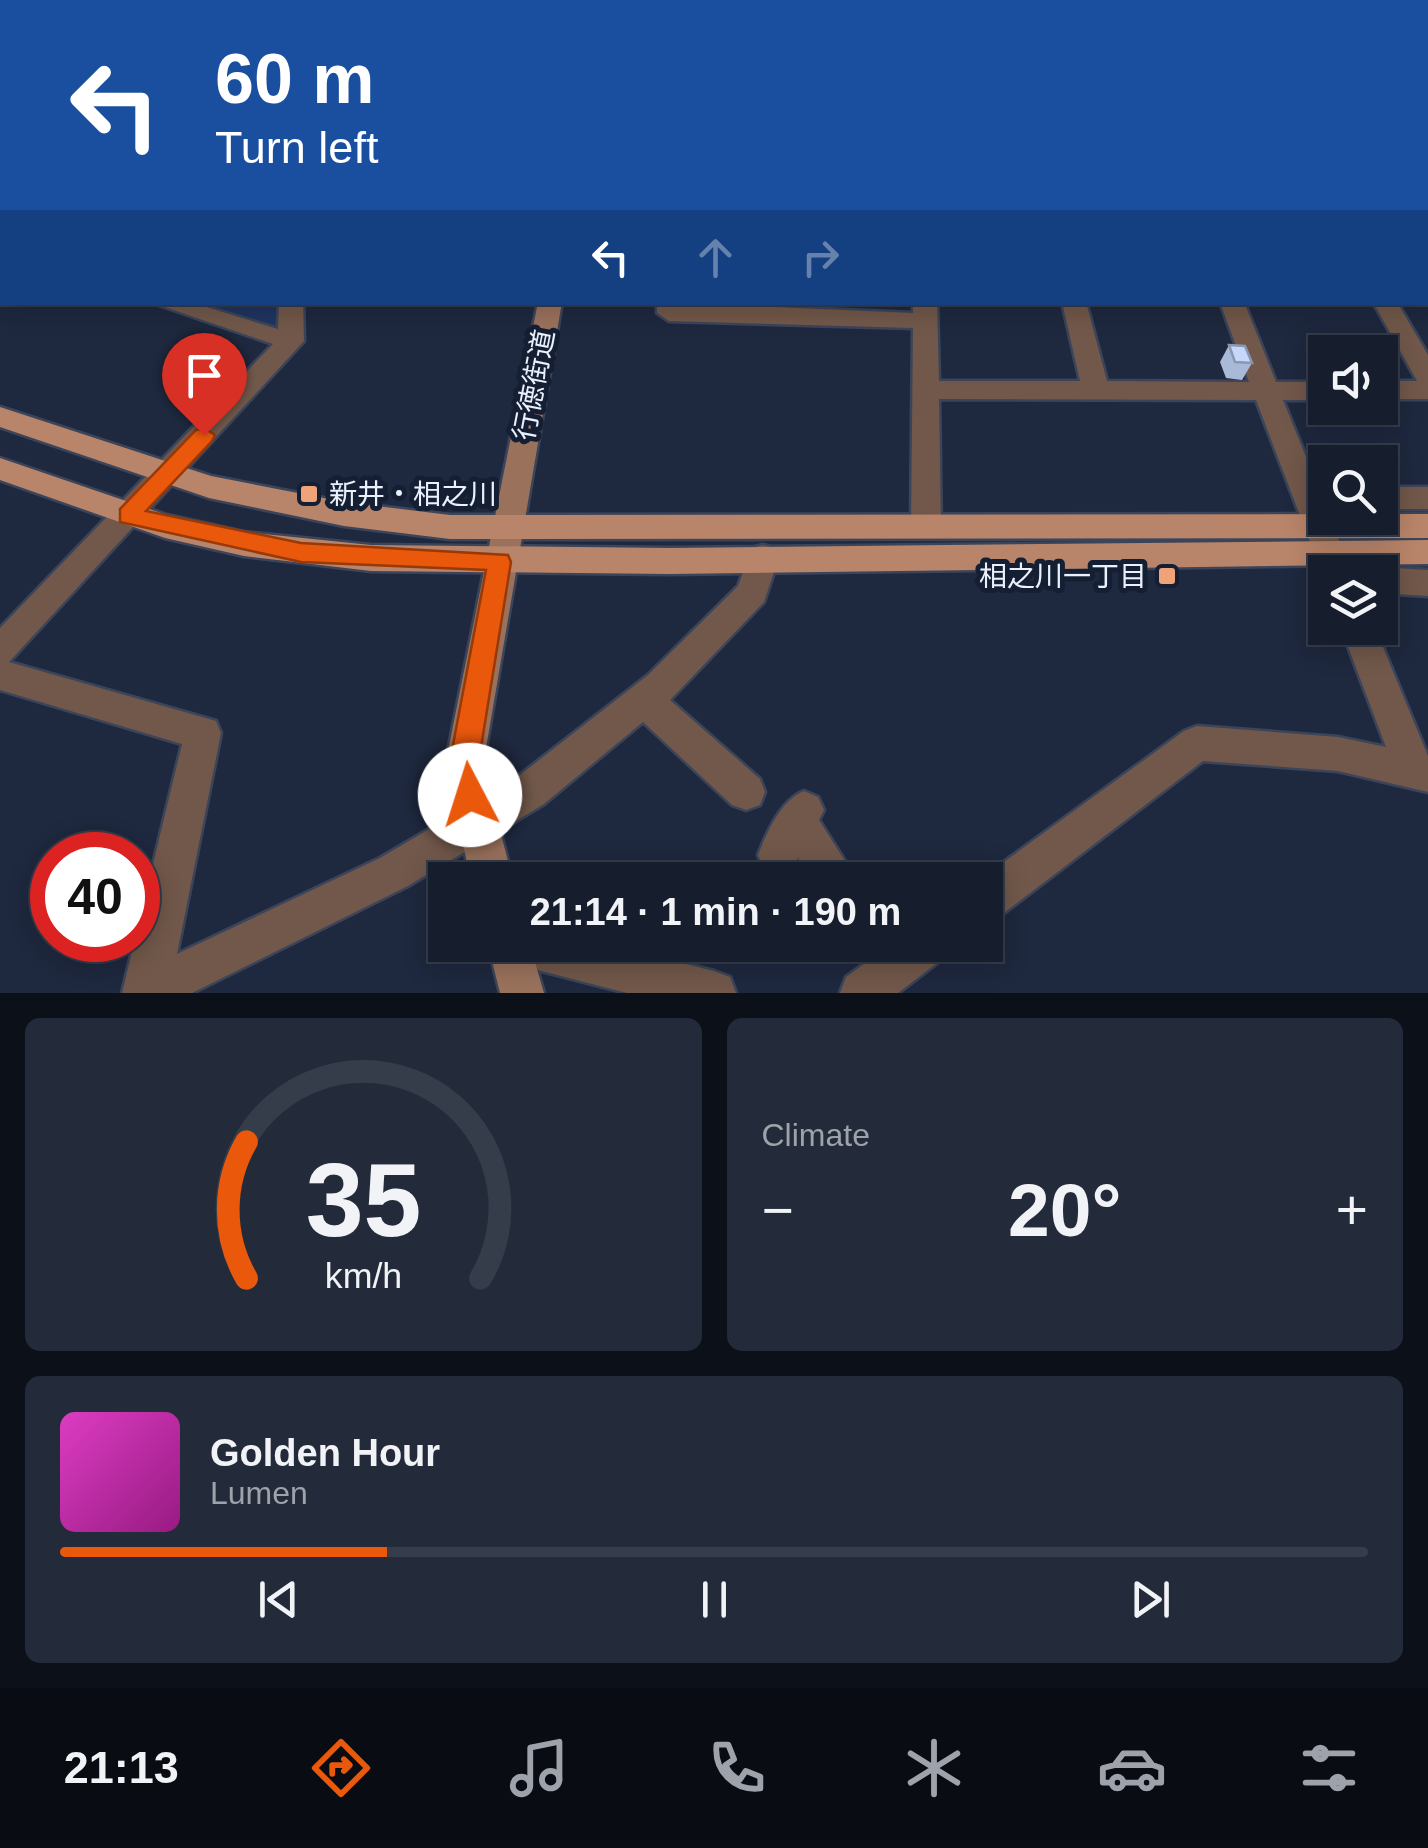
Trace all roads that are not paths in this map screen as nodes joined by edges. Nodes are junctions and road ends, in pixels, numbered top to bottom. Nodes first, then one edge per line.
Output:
1 (172, 305) edge
2 (292, 305) edge
3 (549, 305) edge
4 (669, 305) edge
5 (1075, 305) edge
6 (1233, 305) edge
7 (1387, 305) edge
8 (784, 310) edge
9 (925, 312) edge
10 (291, 341) junction
11 (1428, 378) edge
12 (926, 390) junction
13 (1308, 390) edge
14 (1398, 390) edge
15 (1428, 390) edge
16 (1096, 391) junction
17 (1267, 391) junction
18 (0, 416) edge
19 (0, 470) edge
20 (166, 476) junction
21 (1398, 498) edge
22 (1428, 498) edge
23 (128, 516) junction
24 (1428, 526) edge
25 (926, 528) junction
26 (1327, 540) edge
27 (502, 545) junction
28 (1428, 552) edge
29 (762, 557) junction
30 (1398, 581) edge
31 (1428, 583) edge
32 (1365, 645) edge
33 (0, 651) edge
34 (0, 674) edge
35 (644, 700) junction
36 (1421, 772) edge
37 (746, 792) dead end
38 (477, 823) junction
39 (793, 828) dead end
40 (487, 862) edge
41 (821, 862) edge
42 (1003, 887) edge
43 (513, 962) edge
44 (590, 962) edge
45 (146, 992) edge
46 (520, 992) edge
47 (714, 993) edge

1 - 10 street
2 - 10 street
3 - 27 street, 行徳街道
4 - 8 street
5 - 16 street
6 - 17 street
7 - 11 street
8 - 9 street
9 - 12 street
10 - 20 street
12 - 16 street
12 - 25 street
13 - 17 street
14 - 15 street
16 - 17 street
17 - 26 street
18 - 20 main road
19 - 23 main road
20 - 23 street
20 - 27 main road
21 - 22 street
23 - 27 main road
23 - 33 street
24 - 26 main road
25 - 26 main road
25 - 27 main road
26 - 28 main road
26 - 29 main road
27 - 29 main road
27 - 38 street, 行徳街道
29 - 35 street
30 - 31 street
32 - 36 street
34 - 45 street
35 - 37 street
35 - 38 street
36 - 42 street
38 - 40 street, 行徳街道
38 - 45 street
39 - 41 street
43 - 46 street
44 - 47 street

